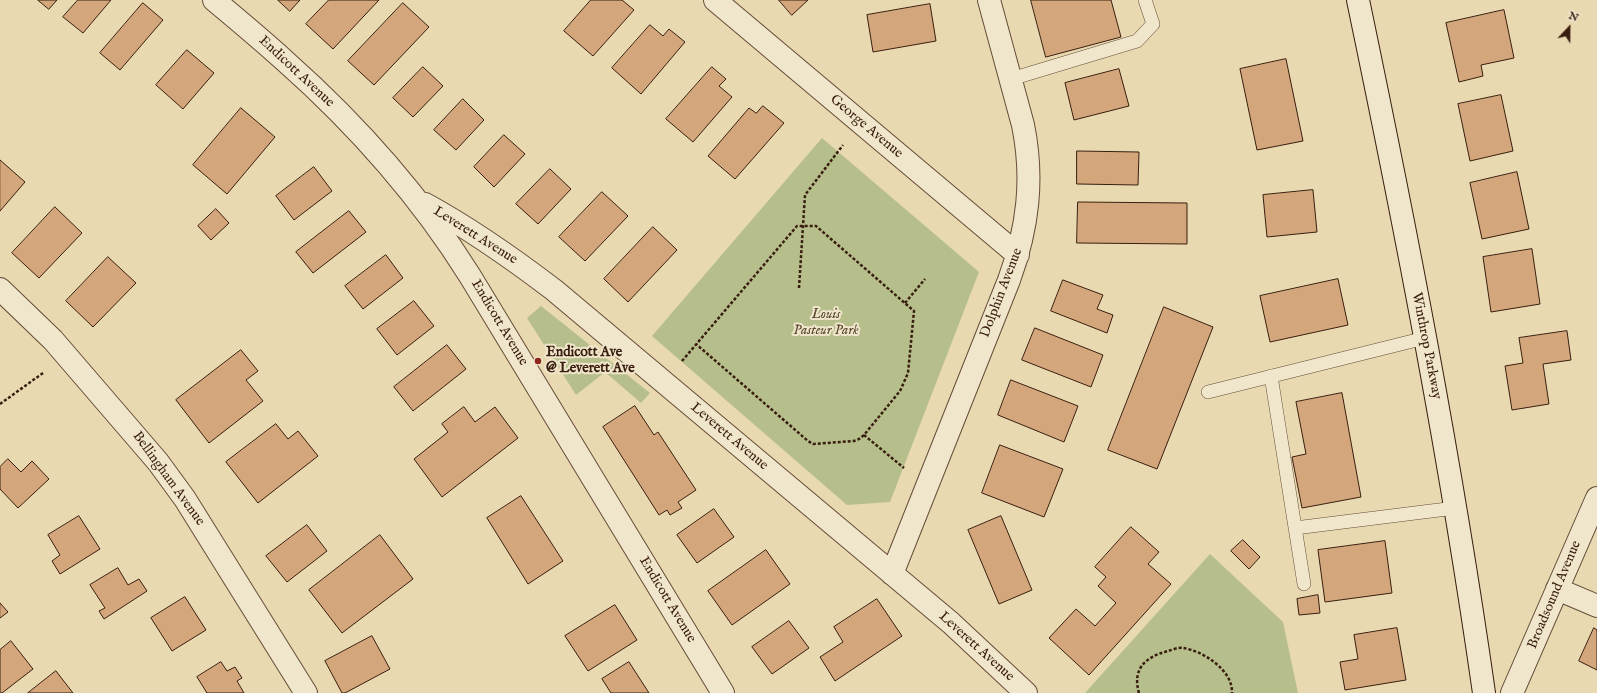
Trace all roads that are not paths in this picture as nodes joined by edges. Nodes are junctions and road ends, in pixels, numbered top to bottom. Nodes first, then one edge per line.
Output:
1 (214, 0) edge
2 (715, 0) edge
3 (989, 0) edge
4 (1145, 0) edge
5 (1358, 0) edge
6 (1011, 79) junction
7 (417, 200) junction
8 (1018, 255) junction
9 (0, 289) edge
10 (1425, 338) junction
11 (1271, 376) junction
12 (1208, 392) dead end
13 (1597, 498) edge
14 (1455, 508) junction
15 (1295, 528) junction
16 (892, 574) junction
17 (1304, 584) dead end
18 (1557, 589) junction
19 (1597, 606) edge
20 (306, 693) edge
21 (724, 693) edge
22 (1026, 693) edge
23 (1484, 693) edge
24 (1512, 693) edge

1 - 7 street, Endicott Avenue
2 - 8 street, George Avenue
3 - 6 street, Dolphin Avenue
4 - 6 lane
5 - 10 street, Winthrop Parkway
6 - 8 street, Dolphin Avenue
7 - 16 street, Leverett Avenue
7 - 21 street, Endicott Avenue
8 - 16 street, Dolphin Avenue
9 - 20 street, Bellingham Avenue
10 - 11 lane
10 - 14 street, Winthrop Parkway
11 - 12 lane
11 - 15 lane
13 - 18 street, Broadsound Avenue
14 - 15 lane
14 - 23 street, Winthrop Parkway
15 - 17 lane
16 - 22 street, Leverett Avenue
18 - 19 street
18 - 24 street, Broadsound Avenue

